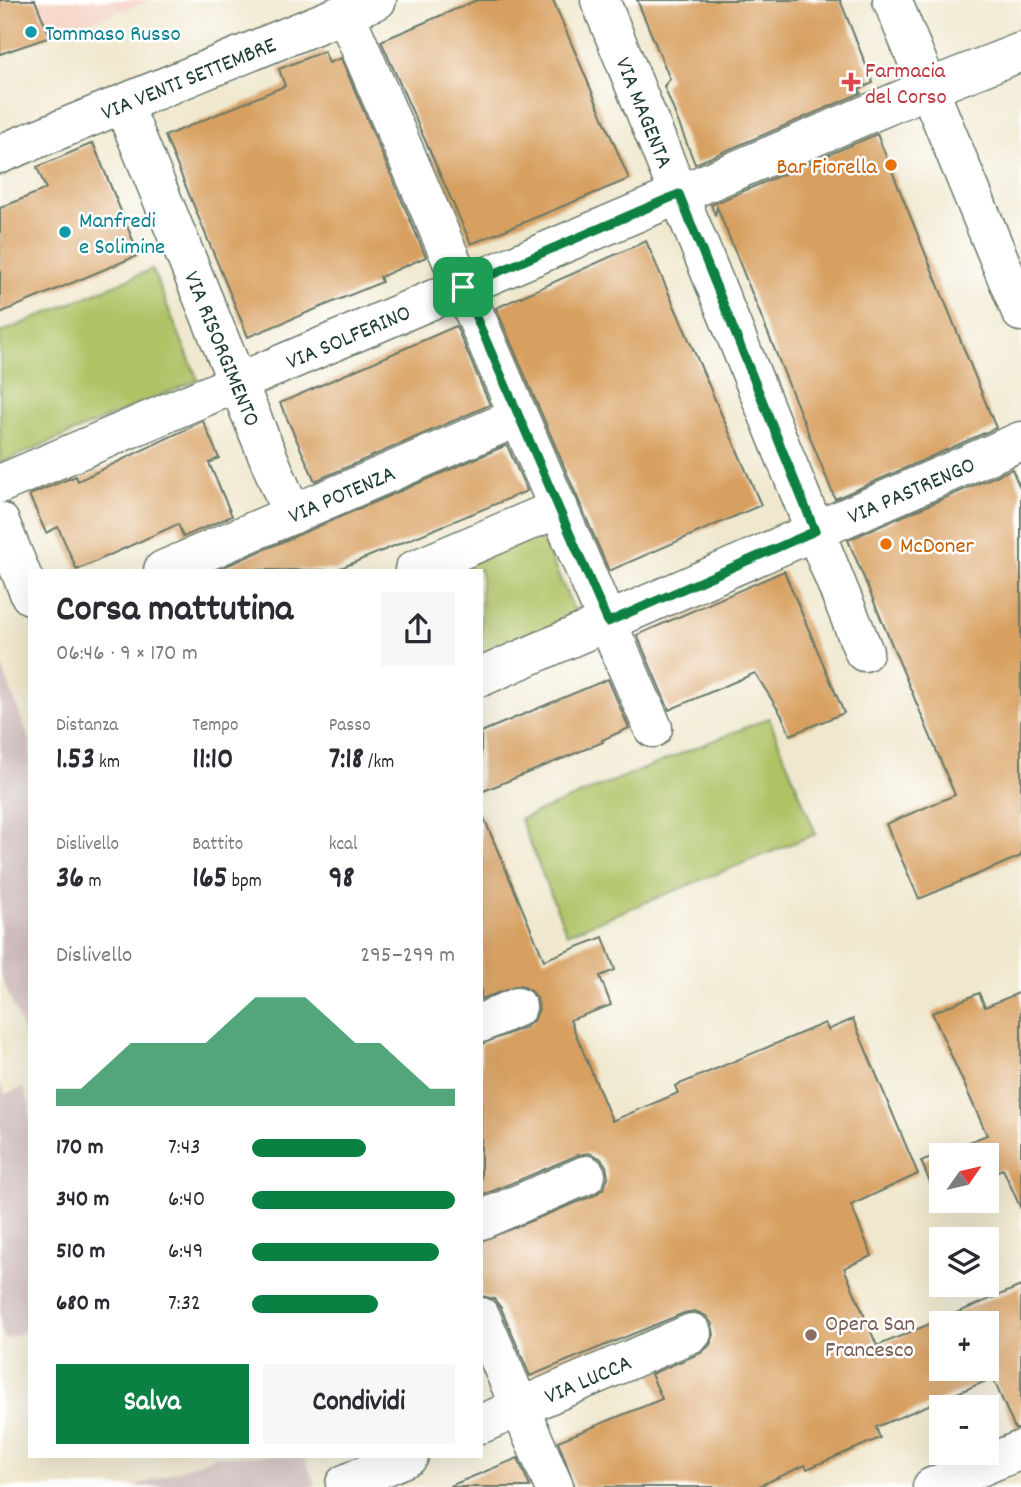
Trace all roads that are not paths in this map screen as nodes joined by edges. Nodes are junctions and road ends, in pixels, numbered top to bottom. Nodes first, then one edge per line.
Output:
1 (600, 0) edge
2 (892, 0) edge
3 (361, 7) edge
4 (1021, 52) edge
5 (929, 88) junction
6 (122, 104) junction
7 (0, 154) edge
8 (679, 194) junction
9 (463, 287) junction
10 (1021, 312) edge
11 (237, 383) junction
12 (518, 416) junction
13 (1021, 441) edge
14 (0, 484) edge
15 (559, 508) junction
16 (292, 515) junction
17 (0, 522) edge
18 (815, 531) junction
19 (165, 569) edge
20 (416, 569) edge
21 (28, 590) edge
22 (608, 622) junction
23 (864, 652) dead end
24 (483, 676) edge
25 (653, 728) dead end
26 (517, 1007) dead end
27 (483, 1022) edge
28 (586, 1175) dead end
29 (483, 1219) edge
30 (483, 1322) edge
31 (692, 1333) dead end
32 (520, 1407) junction
33 (483, 1423) edge
34 (1021, 1452) edge
35 (404, 1458) edge
36 (345, 1484) dead end
37 (554, 1487) edge
38 (932, 1487) edge

1 - 8 street, VIA MAGENTA
2 - 5 street
3 - 6 street, VIA VENTI SETTEMBRE
3 - 9 street
4 - 5 street, VIA SOLFERINO
5 - 8 street, VIA SOLFERINO
5 - 10 street
6 - 7 street, VIA VENTI SETTEMBRE
6 - 11 street, VIA RISORGIMENTO
8 - 9 street, VIA SOLFERINO
8 - 18 street, VIA MAGENTA
9 - 11 street, VIA SOLFERINO
9 - 12 street
11 - 14 street, VIA SOLFERINO
11 - 16 street, VIA RISORGIMENTO
12 - 15 street
12 - 16 street, VIA POTENZA
13 - 18 street, VIA PASTRENGO
15 - 20 street
15 - 22 street
16 - 19 street, VIA POTENZA
17 - 21 street
18 - 22 street, VIA PASTRENGO
18 - 23 street, VIA MAGENTA
22 - 24 street, VIA PASTRENGO
22 - 25 street
26 - 27 street
28 - 29 street
30 - 32 street
31 - 32 street, VIA LUCCA
32 - 33 street, VIA LUCCA
32 - 37 street
34 - 38 street
35 - 36 street

